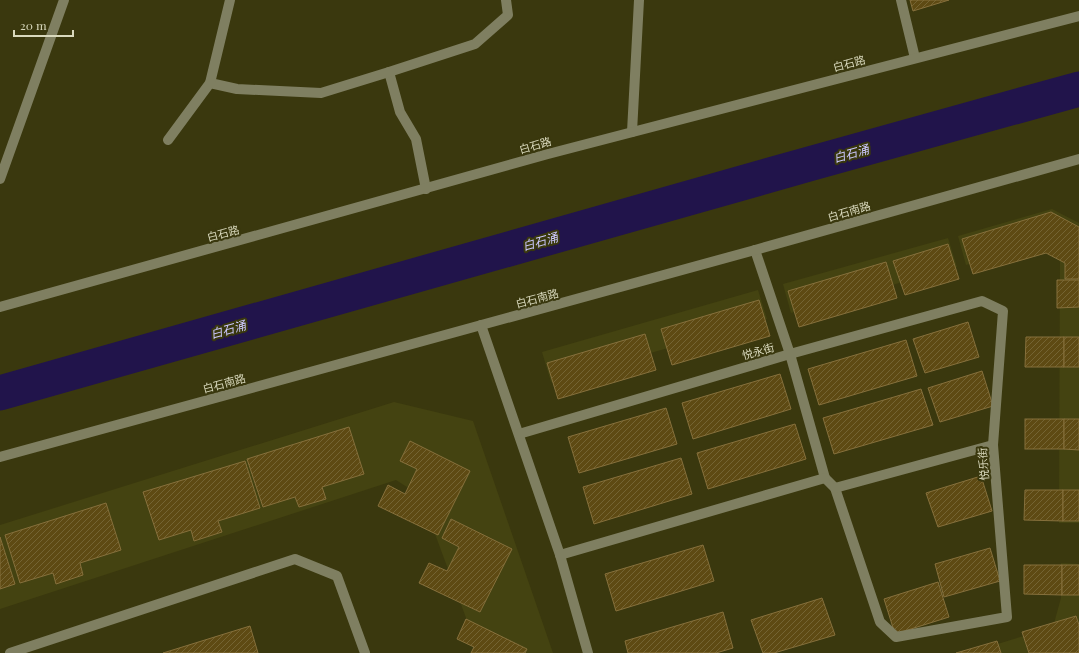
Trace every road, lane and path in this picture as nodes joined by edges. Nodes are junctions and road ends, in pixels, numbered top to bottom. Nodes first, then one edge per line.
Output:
1 (64, 0) edge
2 (230, 0) edge
3 (506, 0) edge
4 (639, 0) edge
5 (901, 0) edge
6 (1079, 16) edge
7 (915, 58) junction
8 (389, 72) junction
9 (210, 83) junction
10 (632, 132) junction
11 (168, 140) dead end
12 (1079, 159) edge
13 (0, 179) edge
14 (426, 189) junction
15 (755, 250) junction
16 (0, 306) edge
17 (1003, 310) joint
18 (481, 326) junction
19 (790, 354) junction
20 (519, 434) junction
21 (993, 445) junction
22 (0, 457) edge
23 (825, 478) junction
24 (834, 488) junction
25 (560, 555) junction
26 (10, 653) edge
27 (365, 653) edge
28 (588, 653) edge

1 - 13 street
2 - 9 street
3 - 8 street
4 - 10 street
5 - 7 street
6 - 7 street, 白石路
7 - 10 street, 白石路
8 - 9 street
8 - 14 street
9 - 11 street
10 - 14 street, 白石路
12 - 15 street, 白石南路
14 - 16 street, 白石路
15 - 18 street, 白石南路
15 - 19 street
17 - 19 street, 悦永街
17 - 21 street, 悦乐街
18 - 20 street
18 - 22 street, 白石南路
19 - 20 street, 悦永街
19 - 23 street
20 - 25 street
21 - 24 street
21 - 24 street, 悦乐街
23 - 24 street
23 - 25 street
25 - 28 street
26 - 27 street

